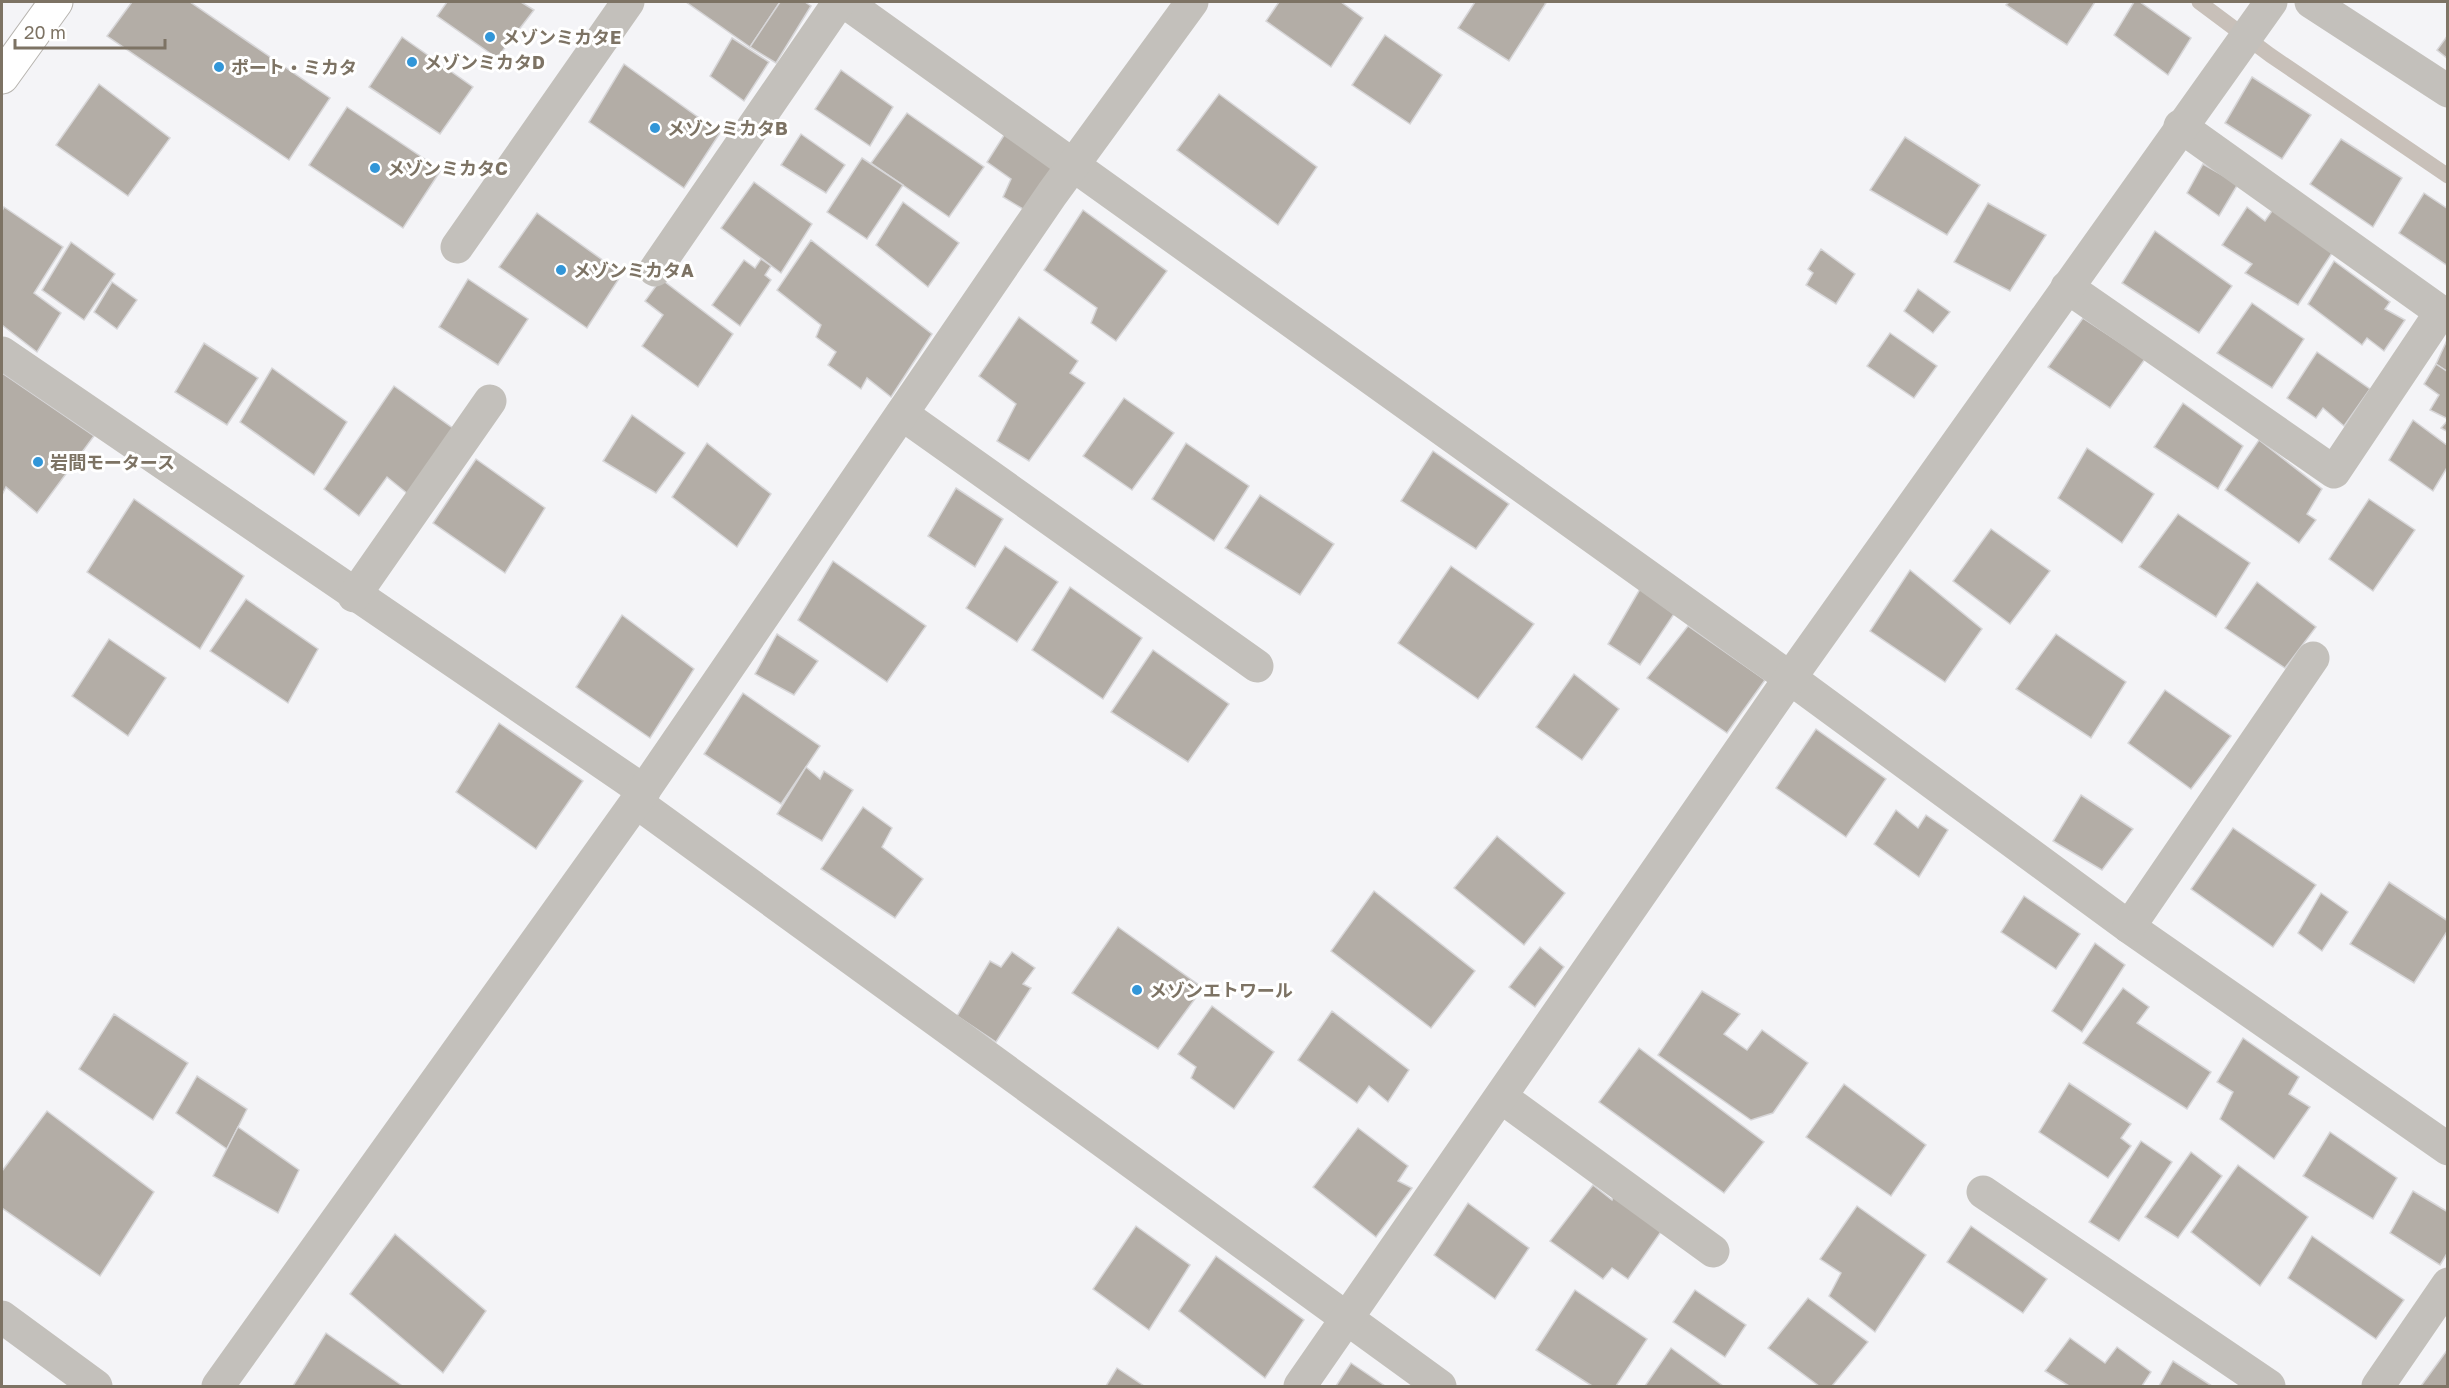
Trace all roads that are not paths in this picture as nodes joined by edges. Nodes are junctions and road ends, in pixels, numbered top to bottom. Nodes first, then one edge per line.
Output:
1 (56, 2) edge
2 (628, 2) edge
3 (839, 2) edge
4 (845, 2) edge
5 (1192, 2) edge
6 (2271, 2) edge
7 (2312, 2) edge
8 (2, 77) edge
9 (2448, 91) edge
10 (2180, 126) junction
11 (1074, 165) junction
12 (457, 247) dead end
13 (655, 270) dead end
14 (2067, 287) junction
15 (2, 353) edge
16 (490, 401) dead end
17 (902, 414) junction
18 (354, 596) junction
19 (2313, 658) dead end
20 (1257, 666) dead end
21 (1790, 678) junction
22 (640, 796) junction
23 (2129, 927) junction
24 (1501, 1097) junction
25 (2448, 1149) edge
26 (1983, 1192) dead end
27 (1713, 1251) dead end
28 (2448, 1284) edge
29 (2, 1317) edge
30 (1347, 1322) junction
31 (96, 1386) edge
32 (218, 1386) edge
33 (1300, 1386) edge
34 (1440, 1386) edge
35 (2269, 1386) edge
36 (2378, 1386) edge

1 - 8 highway
2 - 12 street
3 - 13 street
4 - 11 street
5 - 11 street
6 - 10 street
7 - 9 street
10 - 14 street
10 - 14 street
11 - 17 street
11 - 21 street
14 - 21 street
15 - 18 street
16 - 18 street
17 - 20 street
17 - 22 street
18 - 22 street
19 - 23 street
21 - 23 street
21 - 24 street
22 - 30 street
22 - 32 street
23 - 25 street
24 - 27 street
24 - 30 street
26 - 35 street
28 - 36 street
29 - 31 street
30 - 33 street
30 - 34 street

